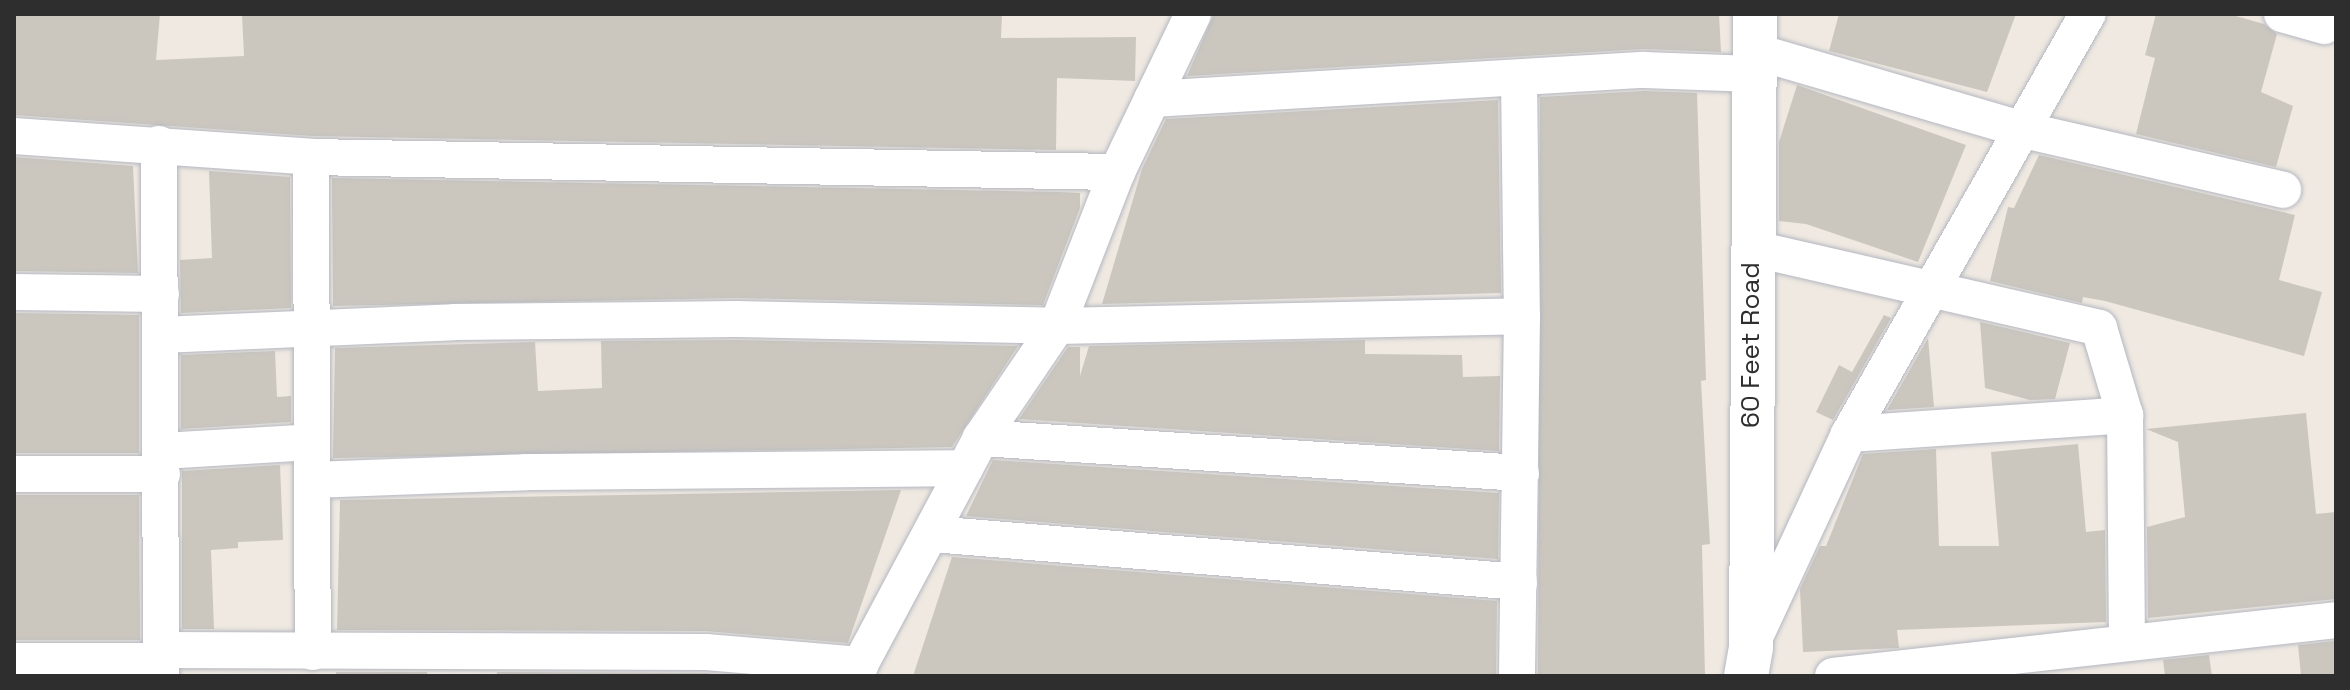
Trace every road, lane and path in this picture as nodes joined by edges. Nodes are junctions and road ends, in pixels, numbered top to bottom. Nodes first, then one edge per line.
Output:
1 (1193, 14) edge
2 (2088, 14) edge
3 (2282, 14) edge
4 (2324, 26) dead end
5 (1754, 46) edge
6 (1519, 79) junction
7 (1152, 99) junction
8 (2024, 130) junction
9 (14, 136) edge
10 (159, 144) junction
11 (311, 157) junction
12 (1117, 172) junction
13 (2283, 190) dead end
14 (1751, 248) junction
15 (14, 292) edge
16 (1929, 292) junction
17 (161, 294) junction
18 (1522, 316) junction
19 (1057, 326) junction
20 (312, 329) junction
21 (161, 335) junction
22 (2125, 415) junction
23 (1849, 434) junction
24 (312, 442) junction
25 (973, 453) junction
26 (162, 463) junction
27 (1521, 473) junction
28 (14, 474) edge
29 (312, 480) junction
30 (932, 534) junction
31 (1519, 582) junction
32 (2336, 620) edge
33 (2127, 643) junction
34 (313, 652) junction
35 (14, 661) edge
36 (1748, 661) edge
37 (162, 662) edge
38 (857, 670) edge
39 (1517, 676) edge
40 (1833, 676) edge

1 - 7 street
2 - 8 street
3 - 4 street
5 - 6 street
5 - 8 street
5 - 14 main road, 60 Feet Road
6 - 7 street
6 - 18 street
7 - 12 street
8 - 13 street
8 - 16 street
9 - 10 street
10 - 11 street
10 - 17 street
11 - 12 street
11 - 20 street
12 - 19 street
14 - 16 street
14 - 36 main road, 60 Feet Road
15 - 17 street
16 - 22 street
16 - 23 street
17 - 21 street
18 - 19 street
18 - 27 street
19 - 20 street
19 - 25 street
20 - 21 street
20 - 24 street
21 - 26 street
22 - 23 street
22 - 33 street
23 - 36 street
24 - 26 street
24 - 29 street
25 - 27 street
25 - 29 street
25 - 30 street
26 - 28 street
26 - 37 street
27 - 31 street
29 - 34 street
30 - 31 street
30 - 38 street
31 - 39 street
32 - 33 street
33 - 40 street
34 - 37 street
34 - 38 street
35 - 37 street

